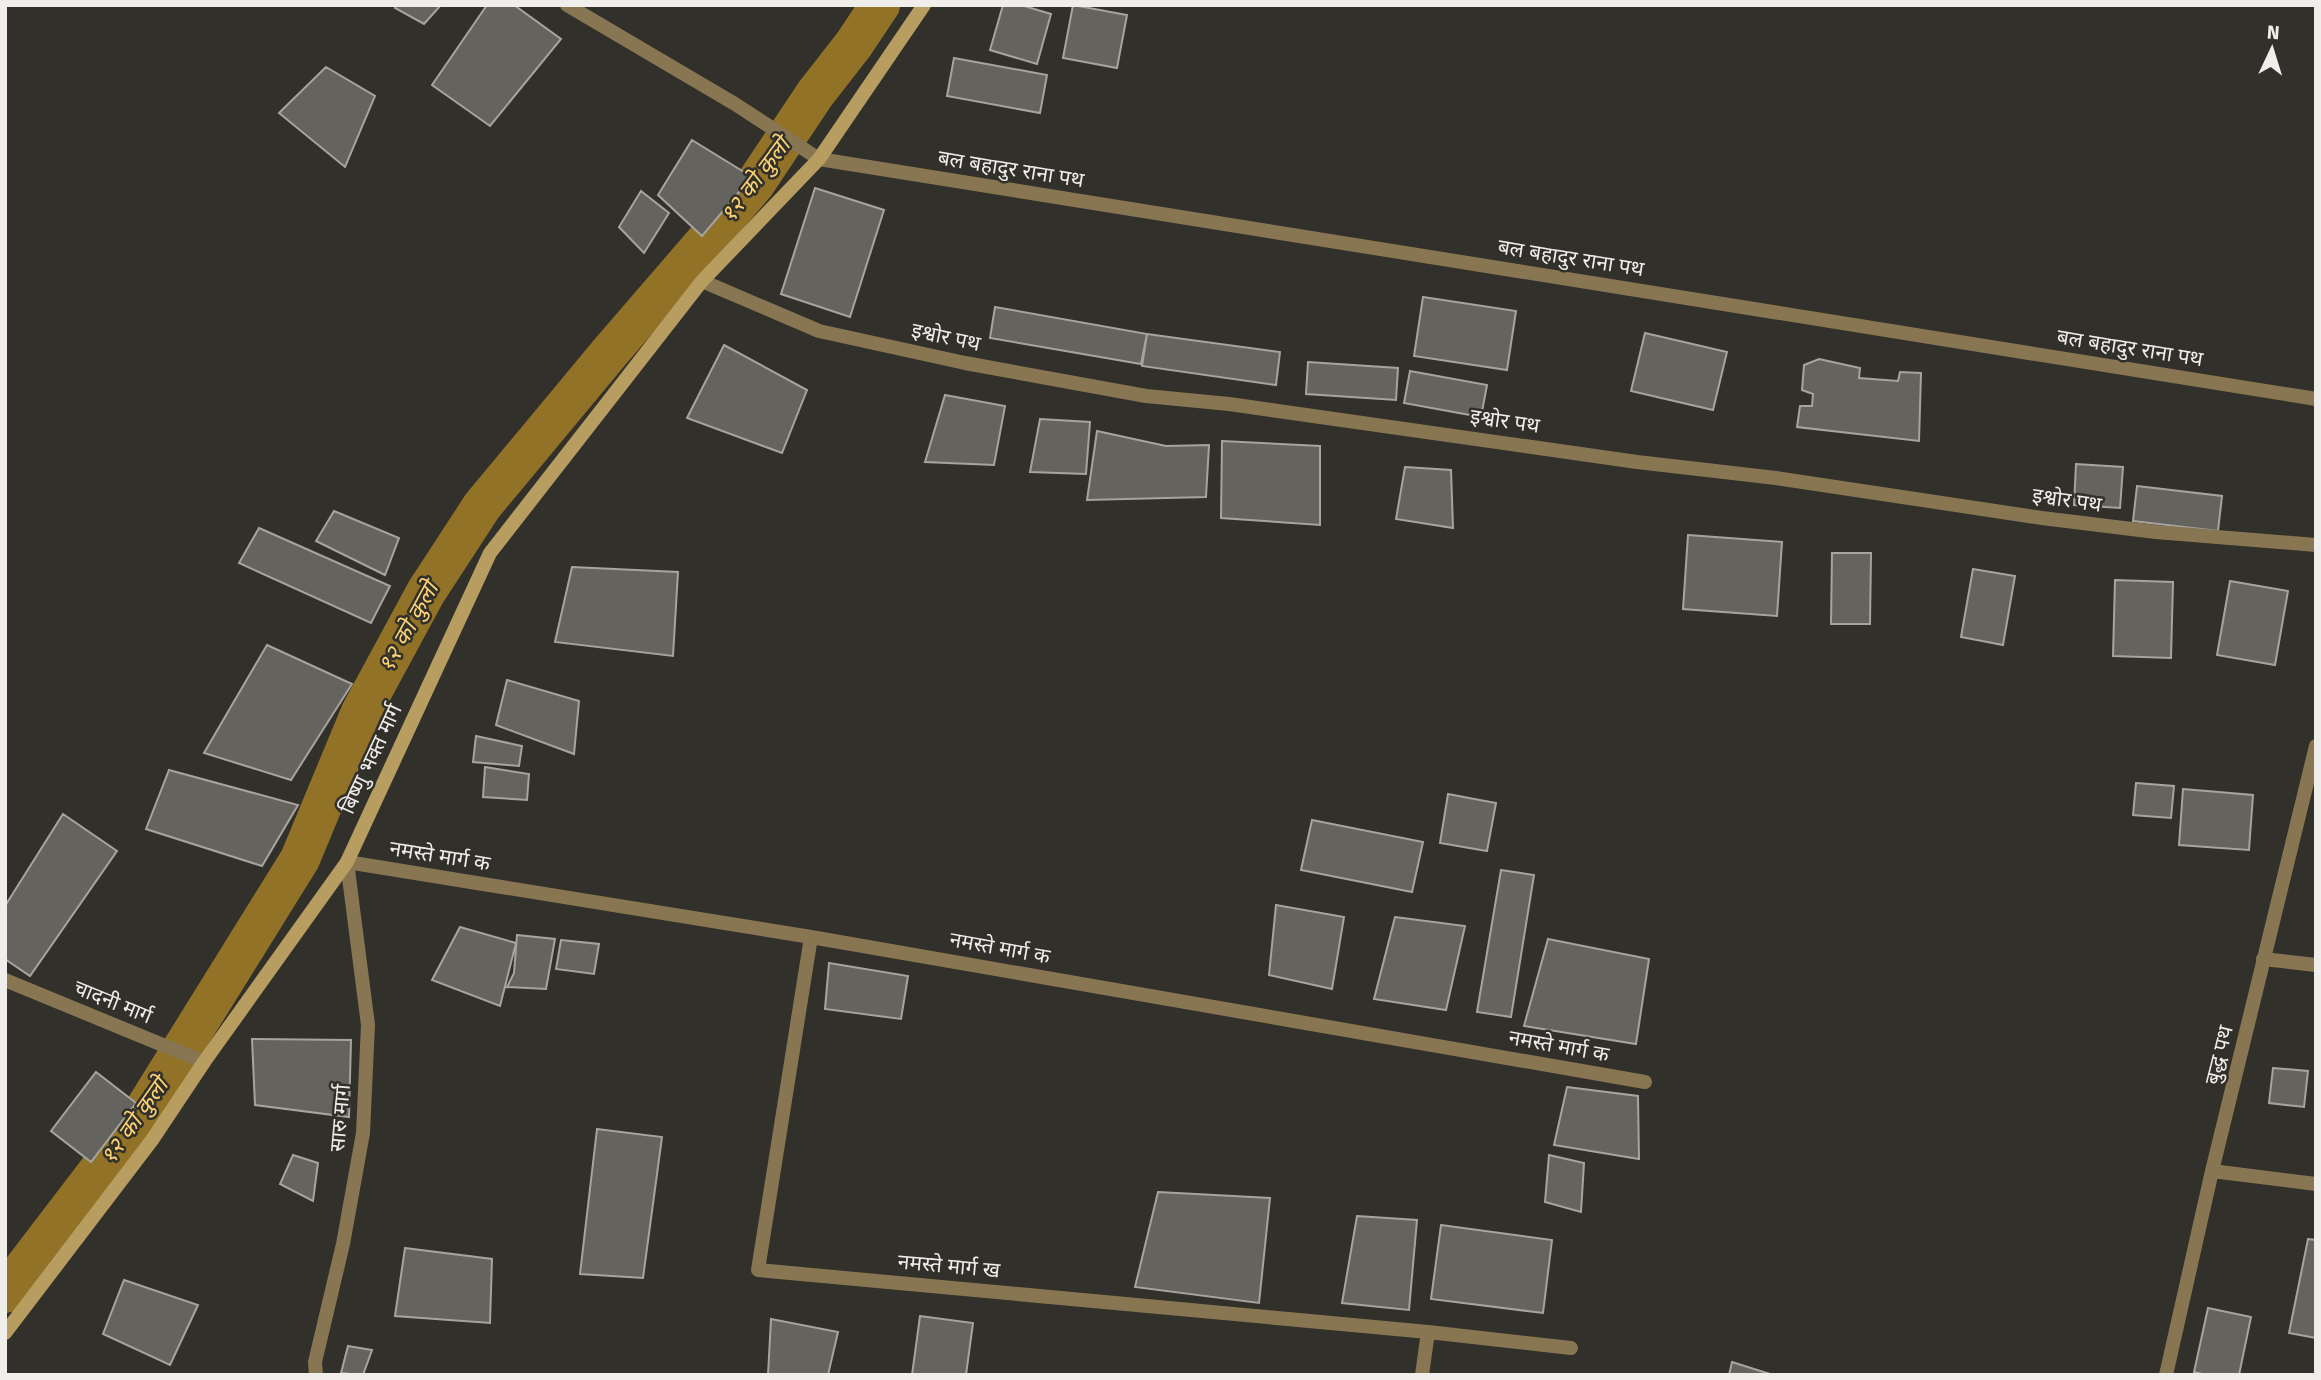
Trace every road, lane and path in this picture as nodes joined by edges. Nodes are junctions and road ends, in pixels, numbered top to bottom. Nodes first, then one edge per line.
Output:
1 (567, 5) edge
2 (924, 5) edge
3 (819, 159) junction
4 (702, 281) junction
5 (2316, 399) edge
6 (2316, 545) edge
7 (2316, 746) edge
8 (346, 862) junction
9 (811, 937) junction
10 (2263, 959) junction
11 (2316, 965) edge
12 (5, 980) edge
13 (199, 1059) junction
14 (1645, 1082) dead end
15 (2212, 1171) junction
16 (2316, 1184) edge
17 (7, 1325) edge
18 (1428, 1332) junction
19 (1572, 1348) dead end
20 (316, 1375) edge
21 (1422, 1375) edge
22 (2166, 1375) edge

1 - 3 street
2 - 3 street, बिष्णु भक्त मार्ग
3 - 4 street, बिष्णु भक्त मार्ग
3 - 5 street, बल बहादुर राना पथ
4 - 6 street, इश्वोर पथ
4 - 8 street, बिष्णु भक्त मार्ग
7 - 10 street, बुद्ध पथ
8 - 9 street, नमस्ते मार्ग क
8 - 13 street, बिष्णु भक्त मार्ग
8 - 20 street, सारु मार्ग
9 - 14 street, नमस्ते मार्ग क
9 - 18 street, नमस्ते मार्ग ख
10 - 11 street
10 - 15 street, बुद्ध पथ
12 - 13 street, चादनी मार्ग
13 - 17 street, बिष्णु भक्त मार्ग
15 - 16 street
15 - 22 street, बुद्ध पथ
18 - 19 street
18 - 21 street

